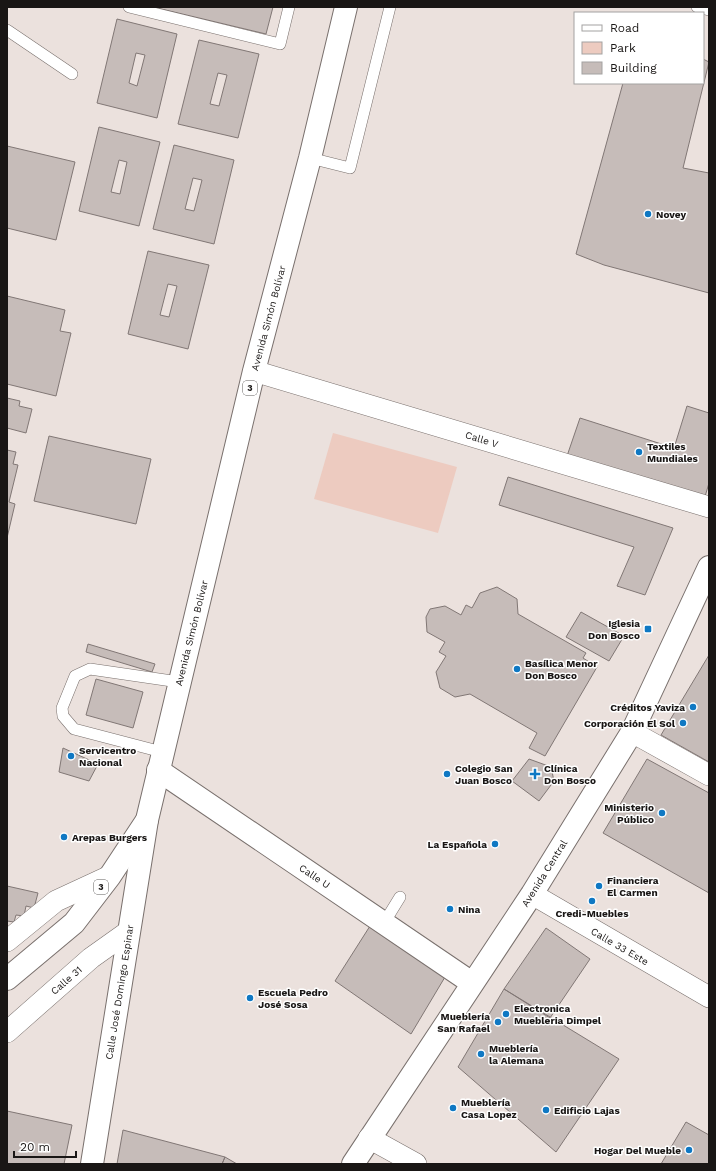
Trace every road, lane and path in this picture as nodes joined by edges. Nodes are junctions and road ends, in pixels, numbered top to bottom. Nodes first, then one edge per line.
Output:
1 (128, 7) edge
2 (289, 7) edge
3 (346, 7) edge
4 (390, 7) edge
5 (697, 7) edge
6 (709, 10) edge
7 (7, 30) edge
8 (72, 74) dead end
9 (310, 158) junction
10 (254, 371) junction
11 (709, 507) edge
12 (709, 568) edge
13 (179, 682) junction
14 (632, 732) junction
15 (160, 761) junction
16 (709, 775) edge
17 (147, 820) junction
18 (110, 876) junction
19 (532, 894) junction
20 (400, 897) dead end
21 (384, 923) junction
22 (129, 931) junction
23 (7, 941) edge
24 (7, 979) edge
25 (472, 983) junction
26 (709, 996) edge
27 (7, 1032) edge
28 (370, 1138) junction
29 (92, 1164) edge
30 (353, 1164) edge
31 (416, 1164) edge

1 - 2 lane
3 - 9 main road, Avenida Simón Bolívar / 3
4 - 9 lane
5 - 6 lane
7 - 8 lane
9 - 10 main road, Avenida Simón Bolívar / 3
10 - 11 street, Calle V
10 - 13 main road, Avenida Simón Bolívar / 3
12 - 14 main road, Avenida Central
13 - 15 main road, Avenida Simón Bolívar / 3
13 - 15 lane
14 - 16 street
14 - 19 main road, Avenida Central
15 - 17 main road, 3
15 - 21 main road, Calle U
17 - 18 main road, 3
17 - 22 main road, Calle José Domingo Espinar
18 - 23 street
18 - 24 main road, 3
19 - 25 main road, Avenida Central
19 - 26 street, Calle 33 Este
20 - 21 lane
21 - 25 main road, Calle U
22 - 27 street, Calle 31
22 - 29 main road, Calle José Domingo Espinar
25 - 28 main road, Avenida Central
28 - 30 main road, Avenida Central
28 - 31 street

